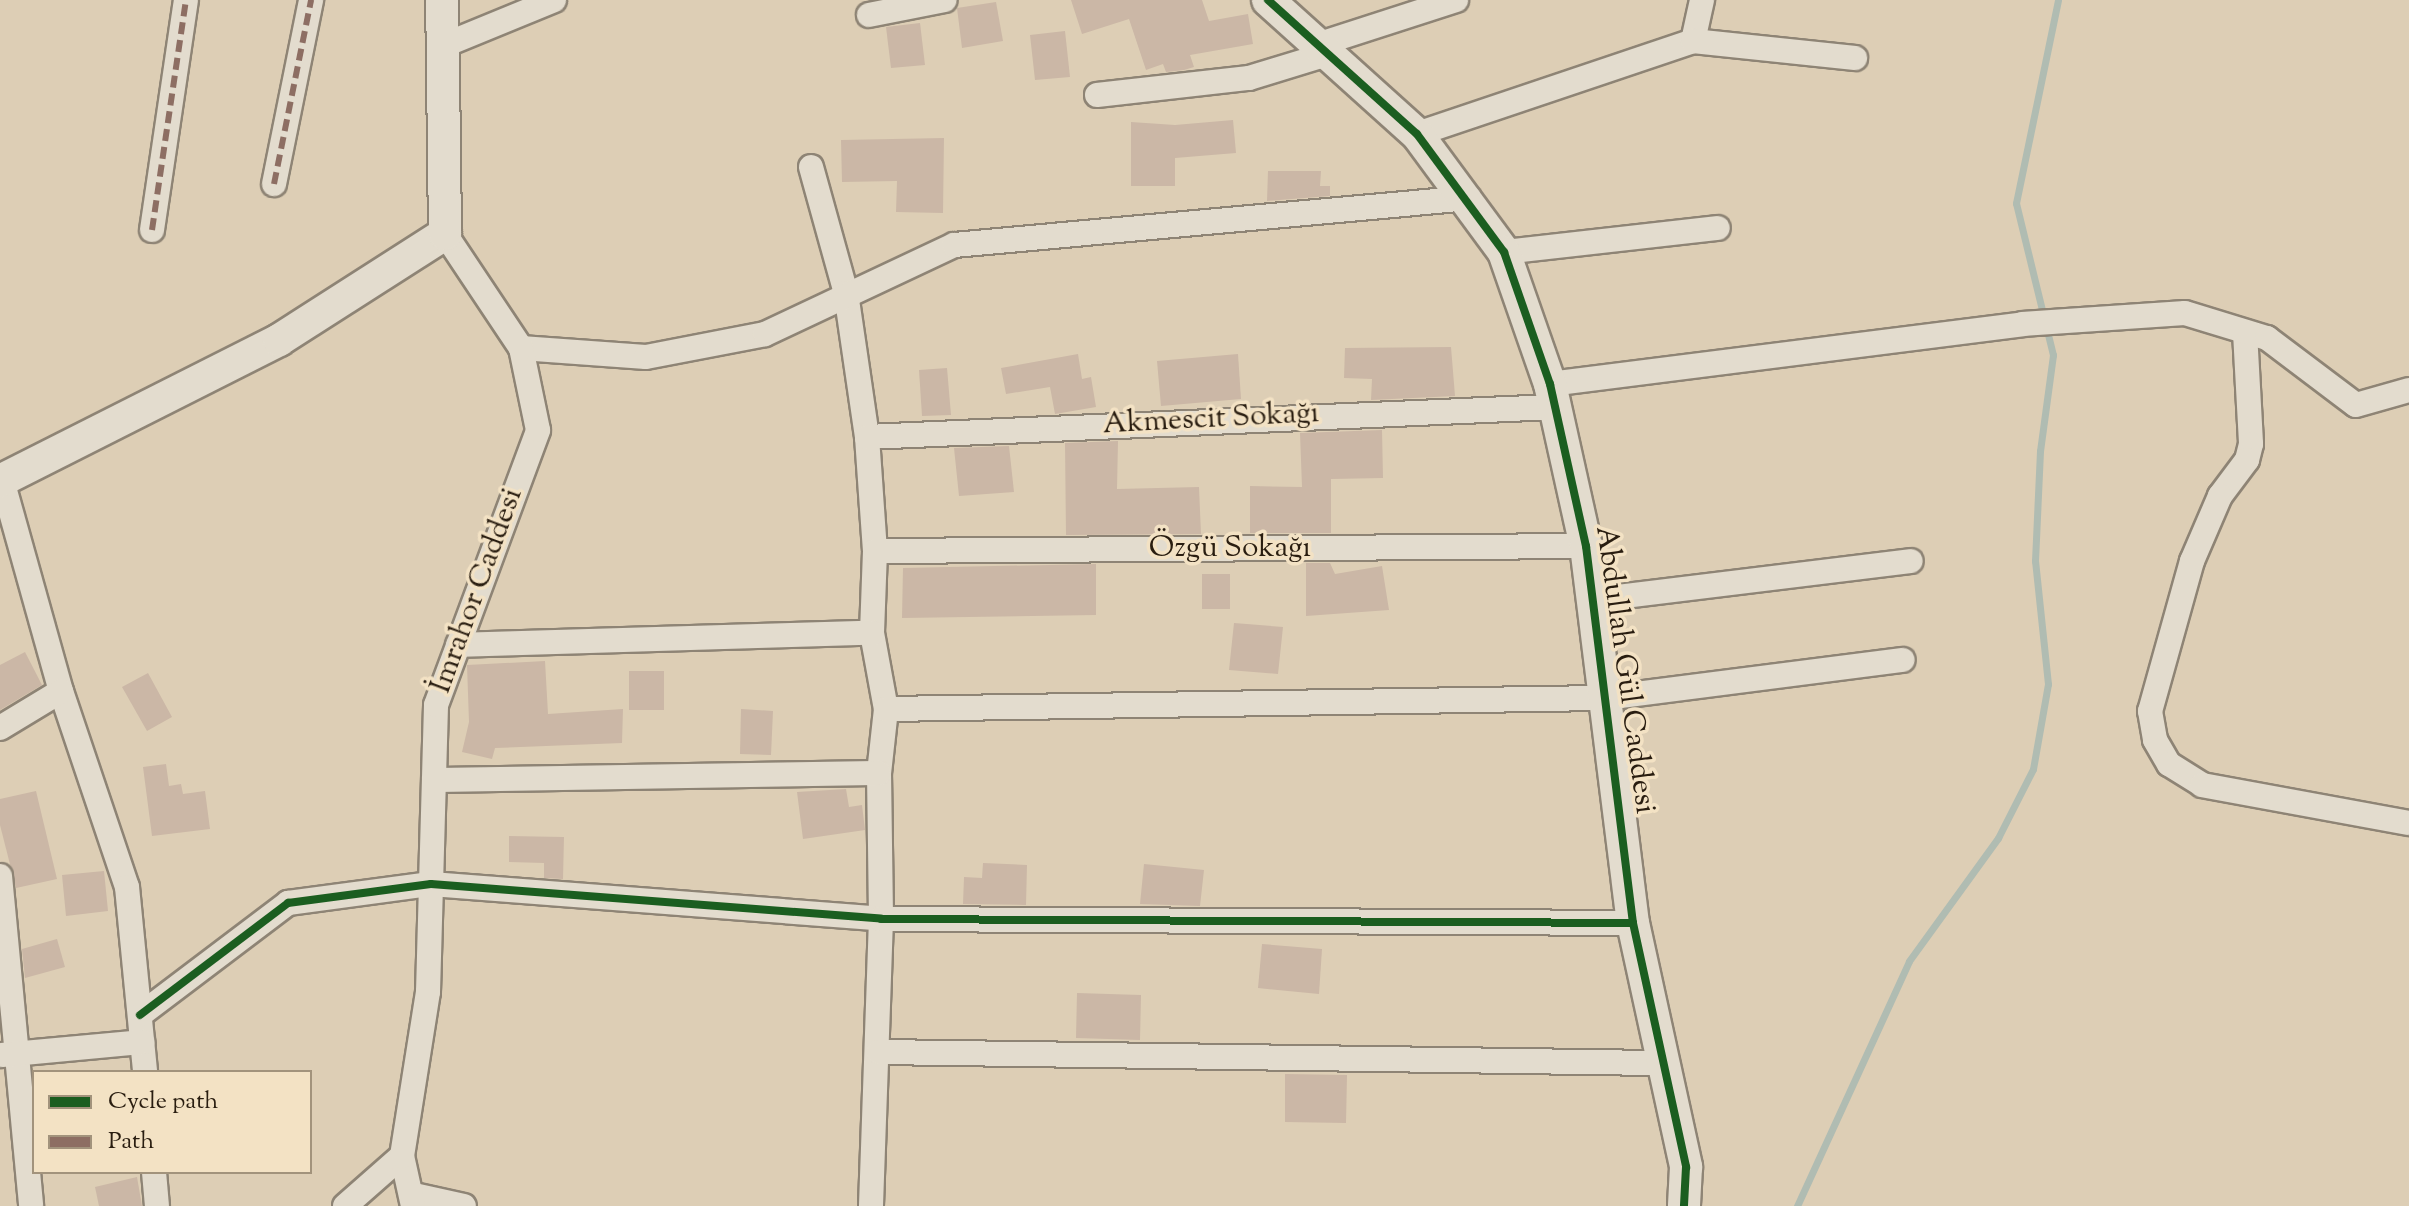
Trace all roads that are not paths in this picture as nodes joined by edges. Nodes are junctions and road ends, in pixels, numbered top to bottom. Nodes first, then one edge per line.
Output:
1 (186, 0) edge
2 (311, 0) edge
3 (442, 0) edge
4 (554, 0) edge
5 (945, 0) edge
6 (1268, 0) edge
7 (1456, 0) edge
8 (1702, 0) edge
9 (869, 15) dead end
10 (1693, 41) junction
11 (442, 46) junction
12 (1325, 48) junction
13 (1855, 58) dead end
14 (1097, 95) dead end
15 (1417, 134) junction
16 (811, 167) dead end
17 (274, 184) dead end
18 (1469, 198) junction
19 (1718, 228) dead end
20 (152, 230) dead end
21 (445, 234) junction
22 (1504, 252) junction
23 (846, 293) junction
24 (2245, 332) junction
25 (521, 348) junction
26 (2409, 390) edge
27 (1552, 395) junction
28 (867, 437) junction
29 (1, 481) edge
30 (1586, 546) junction
31 (875, 551) junction
32 (1911, 561) dead end
33 (1593, 600) junction
34 (872, 633) junction
35 (458, 645) junction
36 (1903, 660) dead end
37 (61, 691) junction
38 (1605, 698) junction
39 (886, 709) junction
40 (0, 728) edge
41 (879, 773) junction
42 (434, 780) junction
43 (2409, 823) edge
44 (0, 876) edge
45 (431, 884) junction
46 (881, 919) junction
47 (1633, 923) junction
48 (4, 928) edge
49 (140, 1015) junction
50 (142, 1042) junction
51 (879, 1052) junction
52 (8, 1054) edge
53 (1659, 1063) junction
54 (145, 1070) edge
55 (402, 1156) junction
56 (154, 1174) edge
57 (413, 1200) edge
58 (31, 1206) edge
59 (157, 1206) edge
60 (345, 1206) edge
61 (464, 1206) edge
62 (871, 1206) edge
63 (1684, 1206) edge

1 - 20 street
2 - 17 street
3 - 11 street
4 - 11 street
5 - 9 street
6 - 12 street, Abdullah Gül Caddesi
7 - 12 street
8 - 10 street
10 - 13 street
10 - 15 street
11 - 21 street
12 - 14 street
12 - 15 street, Abdullah Gül Caddesi
15 - 18 street, Abdullah Gül Caddesi
16 - 23 street
18 - 22 street, Abdullah Gül Caddesi
18 - 23 street
19 - 22 street
21 - 25 street, İmrahor Caddesi
21 - 29 street
22 - 27 street, Abdullah Gül Caddesi
23 - 25 street
23 - 28 street
24 - 26 street, Akmescit Sokağı
24 - 27 street, Akmescit Sokağı
24 - 43 street
25 - 35 street, İmrahor Caddesi
27 - 28 street, Akmescit Sokağı
27 - 30 street, Abdullah Gül Caddesi
28 - 31 street
29 - 37 street
30 - 31 street, Özgü Sokağı
30 - 33 street, Abdullah Gül Caddesi
31 - 34 street
32 - 33 street
33 - 38 street, Abdullah Gül Caddesi
34 - 35 street
34 - 39 street
35 - 42 street, İmrahor Caddesi
36 - 38 street
37 - 40 street
37 - 49 street
38 - 39 street
38 - 47 street, Abdullah Gül Caddesi
39 - 41 street
41 - 42 street
41 - 46 street
42 - 45 street, İmrahor Caddesi
44 - 48 street
45 - 46 street
45 - 49 street
45 - 55 street, İmrahor Caddesi
46 - 47 street
46 - 51 street
47 - 53 street, Abdullah Gül Caddesi
48 - 52 street
49 - 50 street
50 - 52 street
50 - 54 street
51 - 53 street
51 - 62 street
52 - 58 street
53 - 63 street, Abdullah Gül Caddesi
55 - 57 street, İmrahor Caddesi
55 - 60 street
56 - 59 street
57 - 61 street

